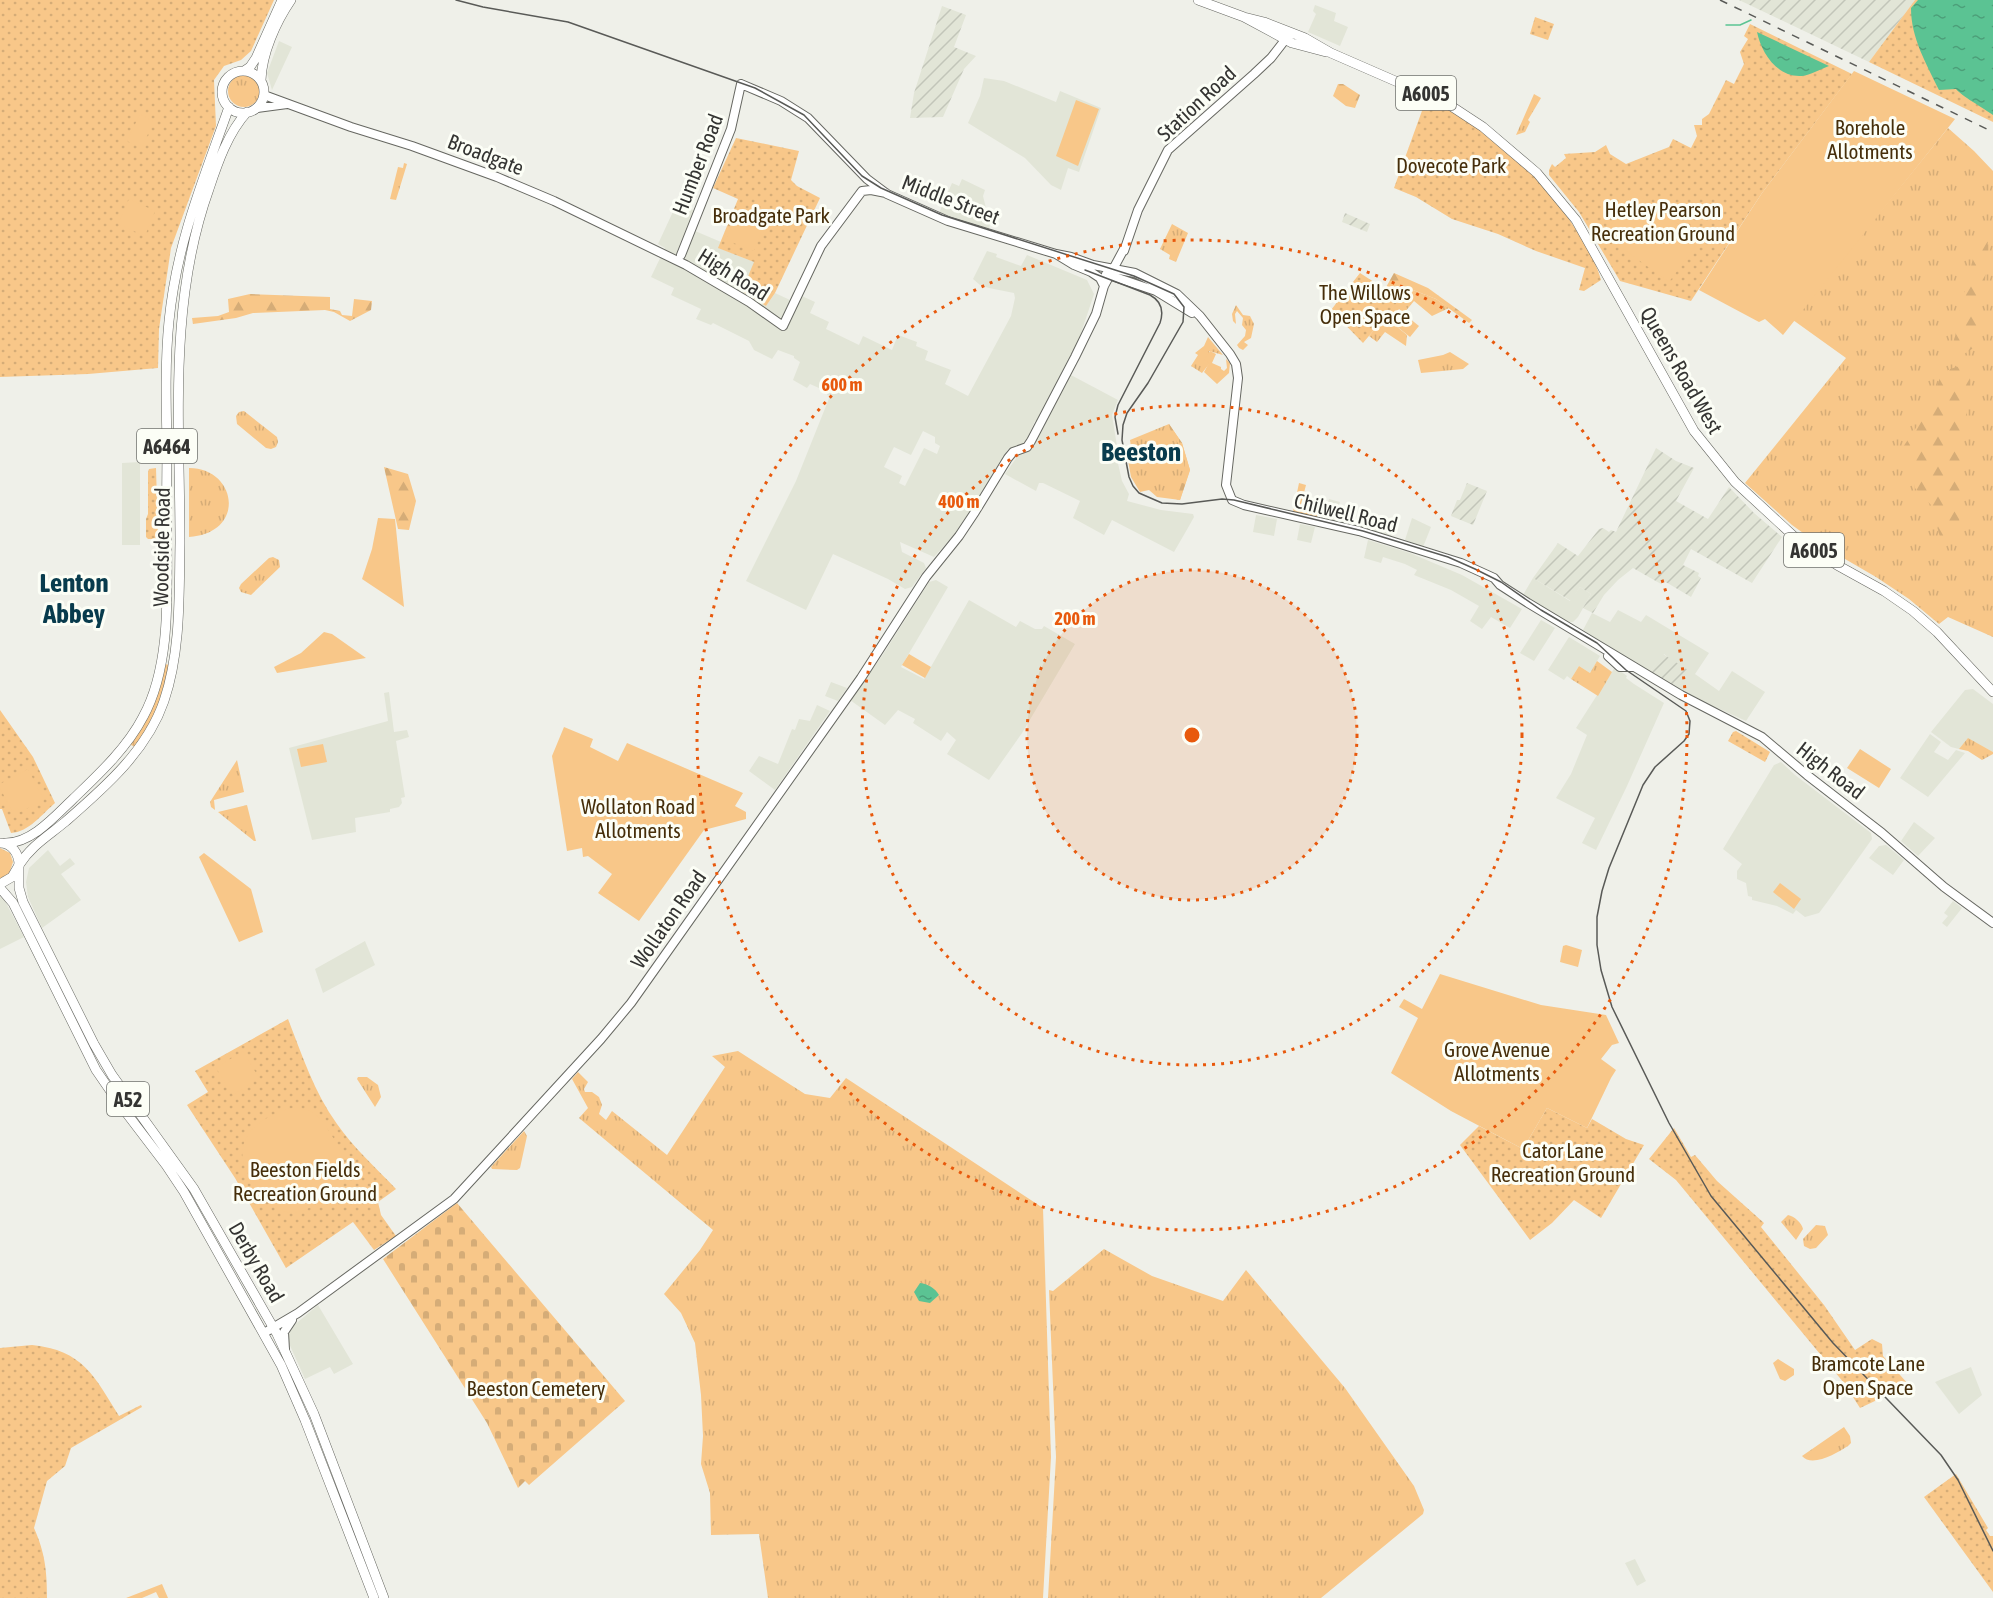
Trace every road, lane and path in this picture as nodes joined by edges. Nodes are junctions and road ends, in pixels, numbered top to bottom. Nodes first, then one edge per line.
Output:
1 (282, 0) edge
2 (291, 0) edge
3 (1198, 0) edge
4 (1244, 17) junction
5 (1292, 39) junction
6 (244, 71) junction
7 (261, 80) junction
8 (741, 84) joint
9 (264, 94) junction
10 (288, 104) junction
11 (229, 107) junction
12 (257, 108) junction
13 (248, 112) junction
14 (846, 158) junction
15 (862, 188) junction
16 (886, 193) junction
17 (666, 254) junction
18 (1056, 254) junction
19 (681, 255) junction
20 (686, 265) junction
21 (1091, 272) junction
22 (1113, 273) junction
23 (1104, 286) junction
24 (1180, 296) junction
25 (1100, 303) junction
26 (1190, 311) junction
27 (1204, 322) junction
28 (167, 345) junction
29 (179, 345) junction
30 (1019, 450) joint
31 (167, 463) junction
32 (180, 463) junction
33 (1231, 499) joint
34 (1500, 585) joint
35 (1993, 692) edge
36 (121, 749) junction
37 (135, 752) junction
38 (3, 843) edge
39 (19, 866) junction
40 (0, 886) edge
41 (1993, 923) edge
42 (298, 1313) junction
43 (273, 1328) junction
44 (264, 1334) junction
45 (285, 1350) junction
46 (374, 1598) edge
47 (384, 1598) edge

1 - 6 main road
2 - 7 main road
3 - 4 main road, A6005
4 - 5 main road, A6005
4 - 5 main road, A6005
5 - 22 main road, Station Road
5 - 35 main road, Queens Road West / A6005
6 - 7 main road
6 - 11 main road
7 - 9 main road
8 - 14 main road, Middle Street
8 - 19 main road, Humber Road
9 - 10 main road, Broadgate
9 - 12 main road
10 - 12 main road
10 - 17 main road, Broadgate
11 - 13 main road
11 - 28 main road, Woodside Road / A6464
12 - 13 main road
13 - 29 main road, Woodside Road / A6464
14 - 15 main road, Middle Street
14 - 16 main road, Middle Street
15 - 16 main road
15 - 20 main road, High Road
16 - 18 main road, Middle Street
17 - 19 main road
17 - 20 main road, High Road
18 - 21 main road, Middle Street
18 - 22 main road, Middle Street
19 - 20 main road
21 - 22 main road, Middle Street
21 - 23 main road, Middle Street
22 - 23 main road, Station Road
22 - 24 main road, Middle Street
22 - 25 main road, Station Road
22 - 26 main road, Middle Street
23 - 25 main road, Station Road
24 - 26 main road
24 - 27 main road, Middle Street
25 - 30 main road, Station Road
26 - 27 main road, Middle Street
27 - 33 main road, Middle Street
28 - 29 main road
28 - 31 main road, Woodside Road / A6464
29 - 32 main road, Woodside Road / A6464
30 - 42 main road, Wollaton Road
31 - 32 main road
31 - 36 main road, Woodside Road / A6464
32 - 37 main road, Woodside Road / A6464
33 - 34 main road, Chilwell Road
34 - 41 main road, High Road
36 - 37 main road
36 - 38 main road, Woodside Road / A6464
37 - 39 main road, Woodside Road / A6464
38 - 39 main road, A52
39 - 40 main road, A52
39 - 43 main road, Derby Road / A52
40 - 44 main road, Derby Road / A52
42 - 43 main road, Wollaton Road
42 - 45 main road
43 - 44 main road, Wollaton Road
43 - 45 main road, Derby Road / A52
44 - 46 main road, Derby Road / A52
45 - 47 main road, Derby Road / A52

